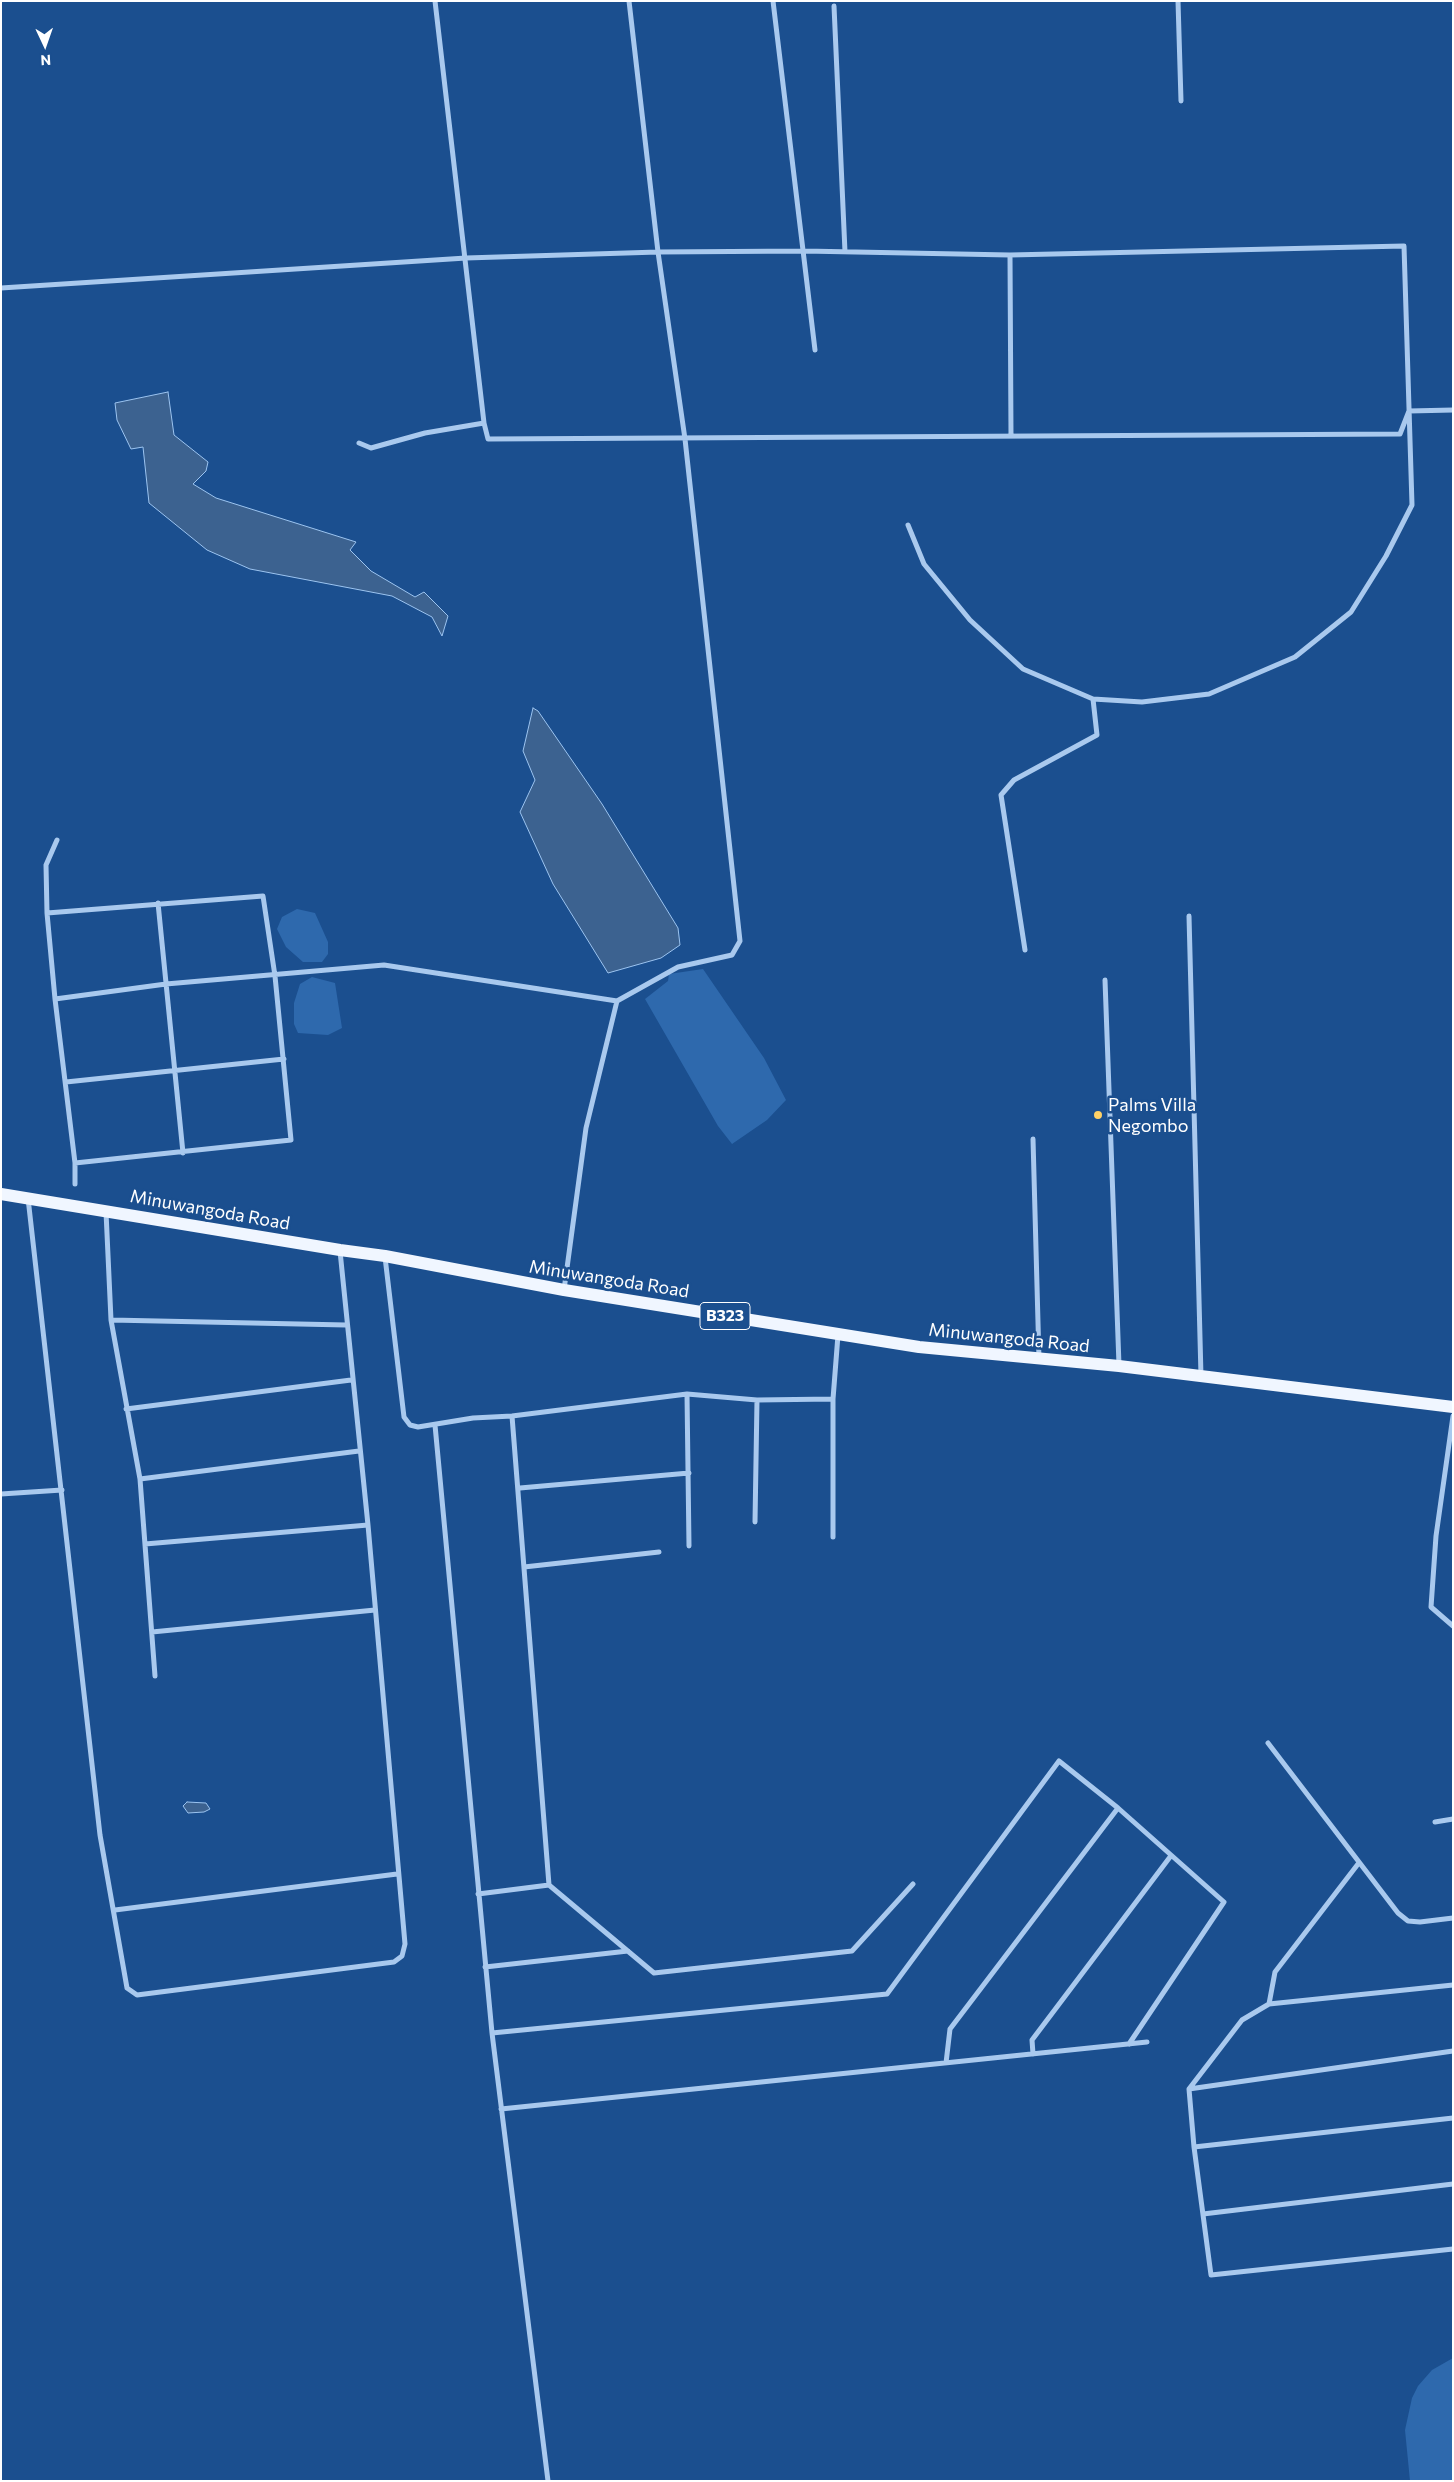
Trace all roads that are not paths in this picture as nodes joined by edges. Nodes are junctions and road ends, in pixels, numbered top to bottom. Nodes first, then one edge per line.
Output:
1 (435, 1) edge
2 (629, 1) edge
3 (773, 1) edge
4 (1178, 1) edge
5 (834, 6) dead end
6 (1181, 101) dead end
7 (804, 251) junction
8 (658, 252) junction
9 (845, 252) junction
10 (1010, 255) junction
11 (466, 258) junction
12 (1, 288) edge
13 (815, 350) dead end
14 (1453, 410) edge
15 (1409, 412) junction
16 (484, 422) junction
17 (1011, 436) junction
18 (685, 439) junction
19 (359, 443) dead end
20 (908, 525) dead end
21 (1093, 699) junction
22 (56, 840) dead end
23 (158, 903) junction
24 (47, 913) junction
25 (1189, 916) dead end
26 (1025, 950) dead end
27 (275, 976) junction
28 (1105, 980) dead end
29 (166, 984) junction
30 (55, 999) junction
31 (617, 1001) junction
32 (284, 1059) junction
33 (175, 1070) junction
34 (66, 1082) junction
35 (1033, 1139) dead end
36 (183, 1153) junction
37 (75, 1163) junction
38 (75, 1184) dead end
39 (1, 1194) edge
40 (28, 1197) junction
41 (106, 1210) junction
42 (340, 1250) junction
43 (385, 1256) junction
44 (564, 1290) junction
45 (111, 1320) junction
46 (346, 1325) junction
47 (838, 1334) junction
48 (1039, 1359) junction
49 (1119, 1366) junction
50 (1201, 1376) junction
51 (351, 1380) junction
52 (687, 1394) junction
53 (833, 1399) junction
54 (757, 1400) junction
55 (1453, 1407) edge
56 (126, 1409) junction
57 (512, 1416) junction
58 (1453, 1416) edge
59 (435, 1425) junction
60 (359, 1451) junction
61 (689, 1473) junction
62 (140, 1479) junction
63 (520, 1488) junction
64 (62, 1490) junction
65 (1, 1494) edge
66 (755, 1522) dead end
67 (368, 1525) junction
68 (833, 1537) dead end
69 (145, 1544) junction
70 (689, 1546) dead end
71 (659, 1552) dead end
72 (524, 1567) junction
73 (375, 1610) junction
74 (1453, 1626) edge
75 (152, 1632) junction
76 (155, 1676) dead end
77 (1268, 1743) dead end
78 (1118, 1808) junction
79 (1453, 1818) edge
80 (1435, 1822) dead end
81 (1170, 1857) junction
82 (1358, 1864) junction
83 (398, 1874) junction
84 (913, 1884) dead end
85 (549, 1885) junction
86 (478, 1894) junction
87 (115, 1910) junction
88 (1453, 1918) edge
89 (628, 1951) junction
90 (485, 1967) junction
91 (1453, 1985) edge
92 (1268, 2004) junction
93 (492, 2033) junction
94 (1147, 2042) dead end
95 (1129, 2044) junction
96 (1453, 2051) edge
97 (1033, 2054) junction
98 (946, 2063) junction
99 (1189, 2089) junction
100 (501, 2109) junction
101 (1453, 2118) edge
102 (1194, 2147) junction
103 (1453, 2184) edge
104 (1203, 2214) junction
105 (1453, 2249) edge
106 (548, 2481) edge

1 - 11 street
2 - 8 street
3 - 7 street
4 - 6 street
5 - 9 street
7 - 8 street
7 - 9 street
7 - 13 street
8 - 11 street
8 - 18 street
9 - 10 street
10 - 15 street
10 - 17 street
11 - 12 street
11 - 16 street
14 - 15 street
15 - 17 street
15 - 21 street
16 - 18 street
16 - 19 street
17 - 18 street
18 - 31 street
20 - 21 street
21 - 26 street
22 - 24 street
23 - 24 street
23 - 27 street
23 - 29 street
24 - 30 street
25 - 50 street
27 - 29 street
27 - 31 street
27 - 32 street
28 - 49 street
29 - 30 street
29 - 33 street
30 - 34 street
31 - 44 street
32 - 33 street
32 - 36 street
33 - 34 street
33 - 36 street
34 - 37 street
35 - 48 street
36 - 37 street
37 - 38 street
39 - 40 main road, Minuwangoda Road / B323
40 - 41 main road, Minuwangoda Road / B323
40 - 64 street
41 - 42 main road, Minuwangoda Road / B323
41 - 45 street
42 - 43 main road, Minuwangoda Road / B323
42 - 46 street
43 - 44 main road, Minuwangoda Road / B323
43 - 59 street
44 - 47 main road, Minuwangoda Road / B323
45 - 46 street
45 - 56 street
46 - 51 street
47 - 48 main road, Minuwangoda Road / B323
47 - 53 street
48 - 49 main road, Minuwangoda Road / B323
49 - 50 main road, Minuwangoda Road / B323
50 - 55 main road, Minuwangoda Road / B323
51 - 56 street
51 - 60 street
52 - 54 street
52 - 57 street
52 - 61 street
53 - 54 street
53 - 68 street
54 - 66 street
56 - 62 street
57 - 59 street
57 - 63 street
58 - 74 street
59 - 86 street
60 - 62 street
60 - 67 street
61 - 63 street
61 - 70 street
62 - 69 street
63 - 72 street
64 - 65 street
64 - 87 street
67 - 69 street
67 - 73 street
69 - 75 street
71 - 72 street
72 - 85 street
73 - 75 street
73 - 83 street
75 - 76 street
77 - 82 street
78 - 81 street
78 - 93 street
78 - 98 street
79 - 80 street
81 - 95 street
81 - 97 street
82 - 88 street
82 - 92 street
83 - 87 street
83 - 87 street
84 - 89 street
85 - 86 street
85 - 89 street
86 - 90 street
89 - 90 street
90 - 93 street
91 - 92 street
92 - 99 street
93 - 100 street
94 - 95 street
95 - 97 street
96 - 99 street
97 - 98 street
98 - 100 street
99 - 102 street
100 - 106 street
101 - 102 street
102 - 104 street
103 - 104 street
104 - 105 street

